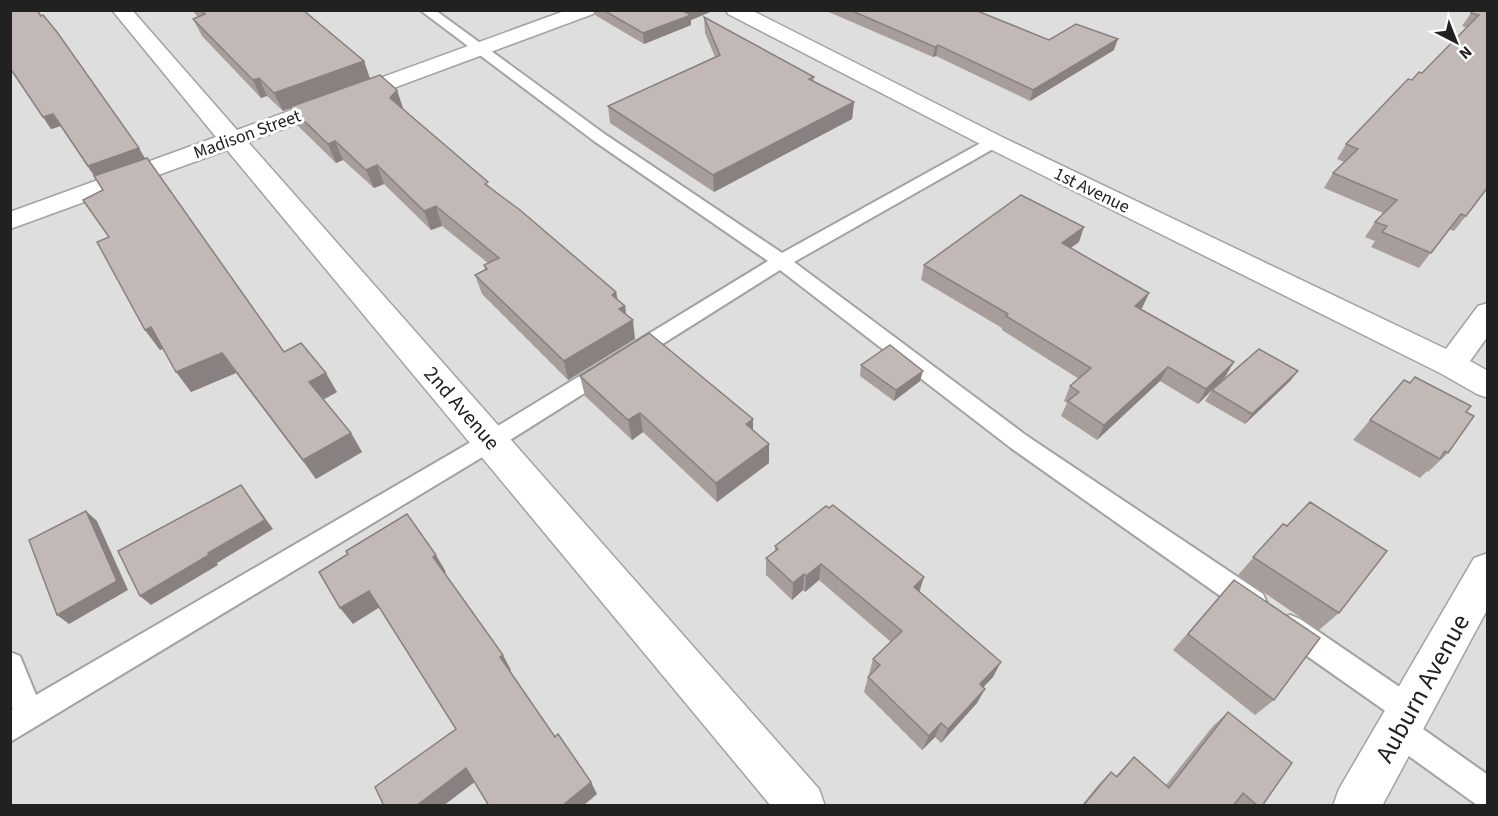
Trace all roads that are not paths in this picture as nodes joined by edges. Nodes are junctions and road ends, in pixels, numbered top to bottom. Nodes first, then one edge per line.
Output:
1 (121, 10) edge
2 (426, 10) edge
3 (586, 10) edge
4 (754, 14) edge
5 (480, 48) junction
6 (231, 140) junction
7 (994, 142) junction
8 (10, 221) edge
9 (781, 261) junction
10 (1482, 331) edge
11 (1451, 365) junction
12 (1488, 386) edge
13 (491, 441) junction
14 (1488, 570) edge
15 (10, 666) edge
16 (1405, 720) junction
17 (20, 721) edge
18 (1488, 794) edge
19 (802, 806) edge
20 (1356, 806) edge

1 - 6 street, 2nd Avenue
2 - 5 lane
3 - 5 street, Madison Street
4 - 7 street, 1st Avenue
5 - 6 street, Madison Street
5 - 9 lane
6 - 8 street, Madison Street
6 - 13 street, 2nd Avenue
7 - 9 lane
7 - 11 street, 1st Avenue
9 - 13 lane
9 - 16 lane
10 - 11 street
11 - 12 street
13 - 17 lane
13 - 19 street, 2nd Avenue
14 - 16 street, Auburn Avenue
15 - 17 lane
16 - 18 lane
16 - 20 street, Auburn Avenue

